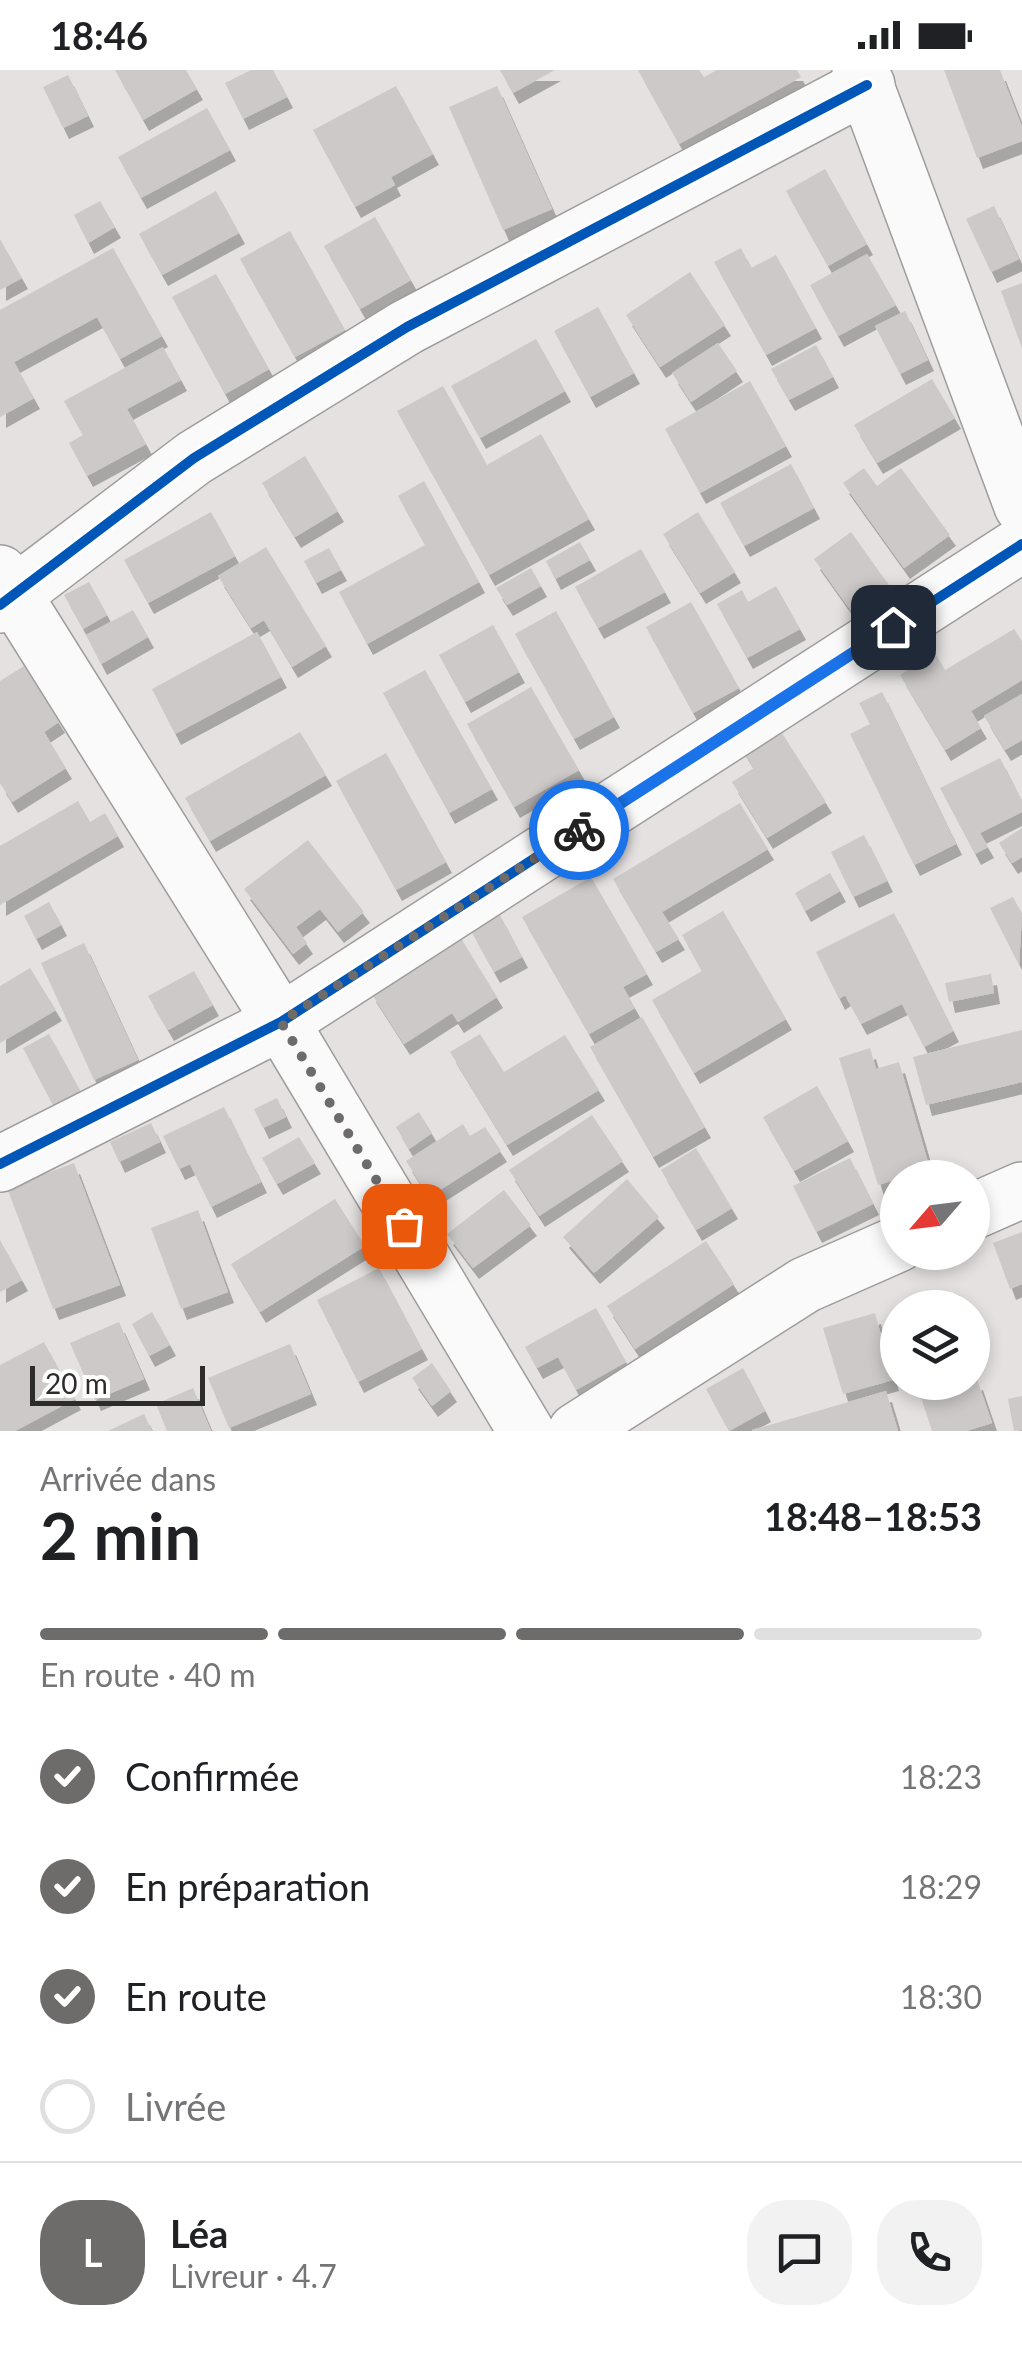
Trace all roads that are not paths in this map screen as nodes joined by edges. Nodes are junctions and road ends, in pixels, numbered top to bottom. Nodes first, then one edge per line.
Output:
1 (863, 78) edge
2 (1022, 506) edge
3 (1022, 544) edge
4 (4, 591) edge
5 (281, 1022) junction
6 (0, 1164) edge
7 (1022, 1190) edge
8 (990, 1204) edge
9 (880, 1252) edge
10 (526, 1431) edge
11 (576, 1431) edge

1 - 2 street
1 - 4 street
3 - 5 street
4 - 5 street
5 - 6 street
5 - 10 street
7 - 8 street
9 - 11 street

